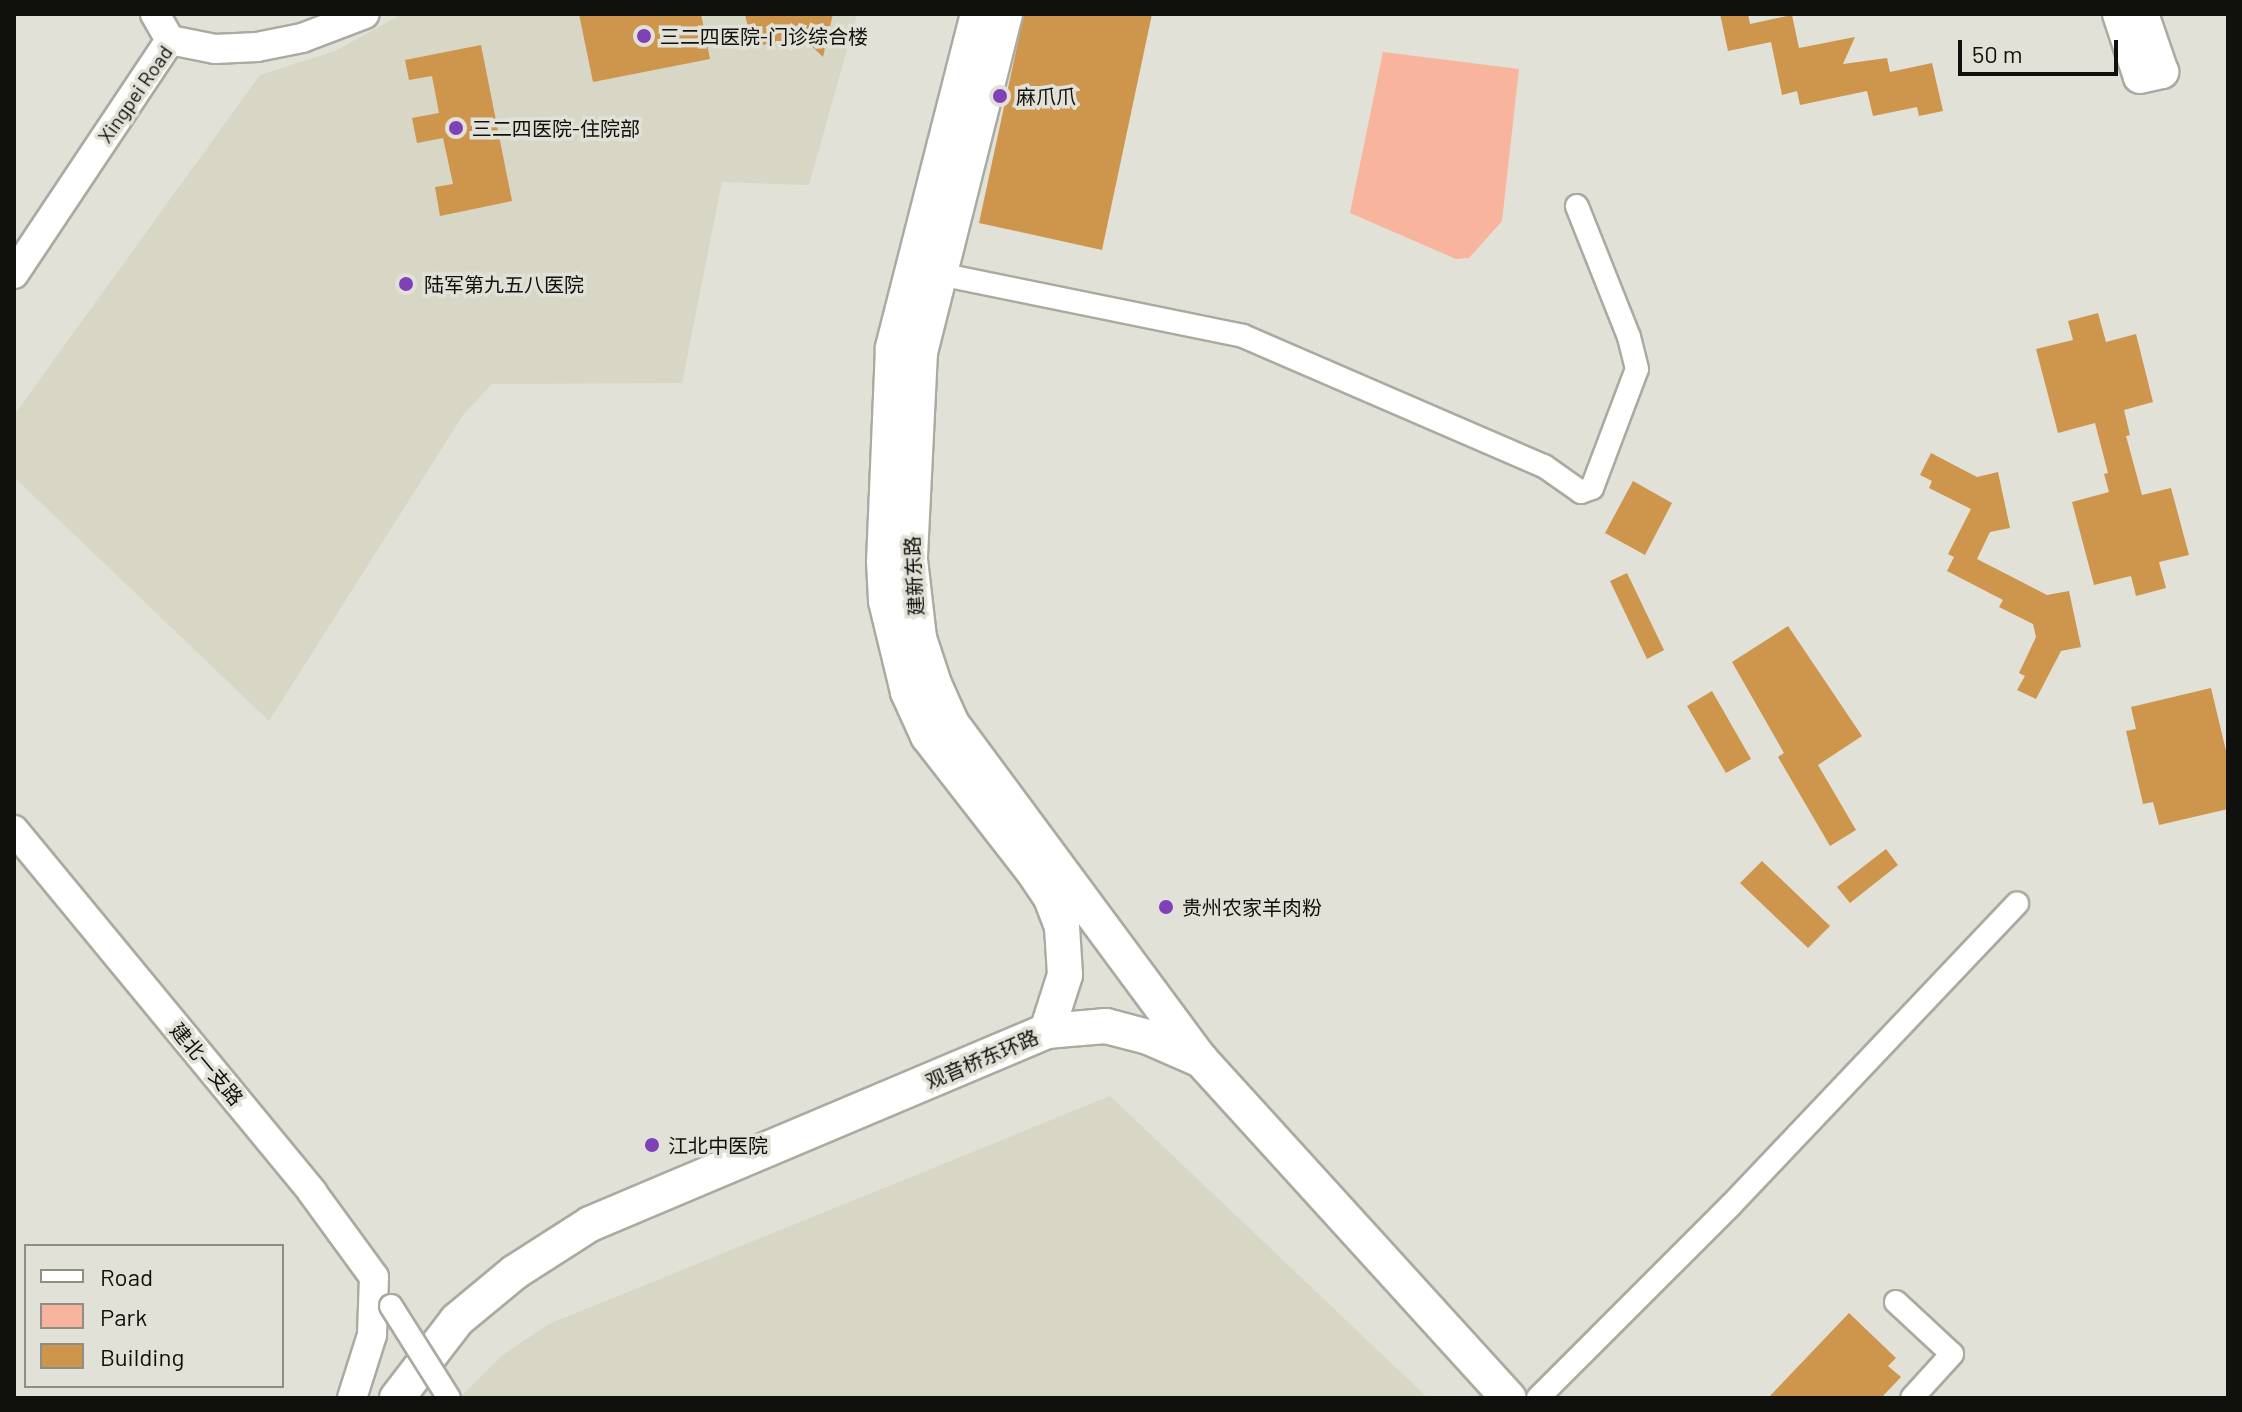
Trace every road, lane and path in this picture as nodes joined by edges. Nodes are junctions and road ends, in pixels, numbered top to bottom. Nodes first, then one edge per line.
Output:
1 (155, 14) edge
2 (365, 14) edge
3 (978, 14) edge
4 (1005, 14) edge
5 (2119, 14) edge
6 (2142, 14) edge
7 (170, 40) junction
8 (1577, 206) dead end
9 (14, 274) edge
10 (939, 274) junction
11 (14, 830) edge
12 (2017, 904) dead end
13 (1047, 1031) junction
14 (1201, 1060) junction
15 (374, 1277) junction
16 (1896, 1302) dead end
17 (352, 1398) edge
18 (397, 1398) edge
19 (449, 1398) edge
20 (1509, 1398) edge
21 (1538, 1398) edge
22 (1912, 1398) edge

1 - 7 street
2 - 7 street, Xingpei Road
3 - 13 main road, 建新东路
4 - 10 main road, 建新东路
5 - 6 main road
7 - 9 street, Xingpei Road
8 - 10 street
10 - 14 main road, 建新东路
11 - 15 street, 建北一支路
12 - 21 street
13 - 14 main road, 观音桥东环路
13 - 18 main road, 观音桥东环路
14 - 20 main road, 观音桥东环路
15 - 17 street
15 - 19 street, 建北一支路, bridge
16 - 22 street

